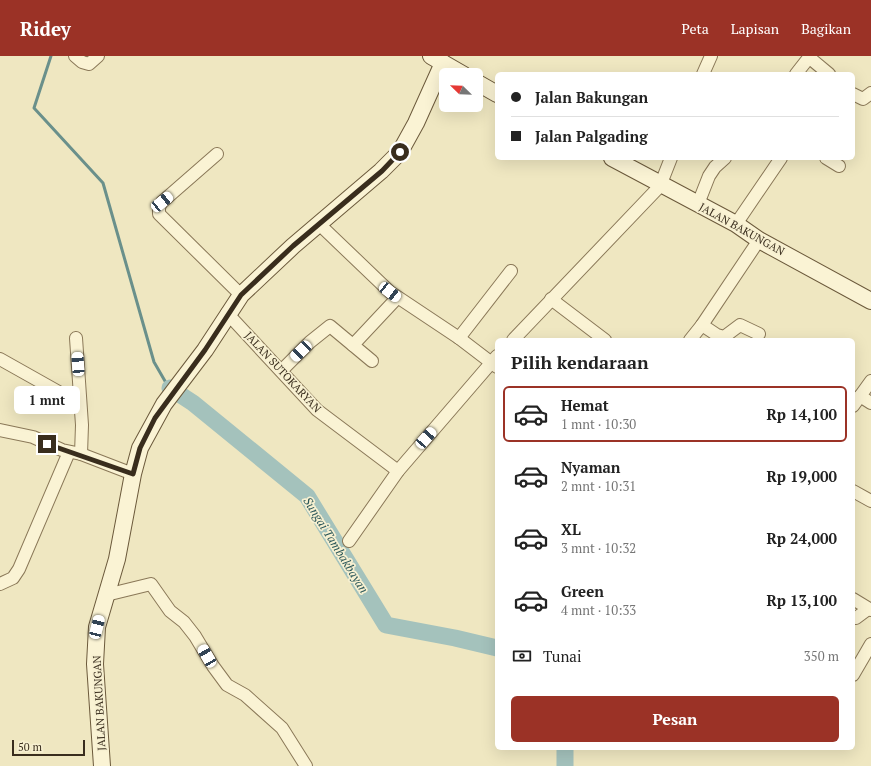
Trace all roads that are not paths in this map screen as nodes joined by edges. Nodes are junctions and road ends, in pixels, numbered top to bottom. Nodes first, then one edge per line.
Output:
1 (75, 56) edge
2 (98, 56) edge
3 (711, 56) edge
4 (437, 59) edge
5 (452, 68) edge
6 (705, 72) edge
7 (798, 72) edge
8 (826, 72) edge
9 (483, 86) edge
10 (495, 93) edge
11 (871, 93) edge
12 (855, 95) edge
13 (217, 154) dead end
14 (615, 160) edge
15 (670, 160) edge
16 (723, 160) edge
17 (780, 160) edge
18 (829, 160) edge
19 (838, 166) dead end
20 (660, 186) junction
21 (698, 204) junction
22 (319, 224) junction
23 (736, 224) junction
24 (759, 240) junction
25 (511, 271) dead end
26 (241, 295) junction
27 (398, 298) junction
28 (552, 299) junction
29 (871, 301) edge
30 (227, 313) junction
31 (702, 325) junction
32 (759, 334) dead end
33 (76, 338) dead end
34 (459, 338) junction
35 (515, 338) edge
36 (602, 338) edge
37 (692, 338) edge
38 (353, 345) junction
39 (0, 359) edge
40 (372, 361) dead end
41 (495, 362) edge
42 (282, 370) junction
43 (871, 381) edge
44 (860, 396) junction
45 (855, 403) edge
46 (871, 403) edge
47 (80, 404) junction
48 (0, 430) edge
49 (75, 453) junction
50 (398, 471) junction
51 (133, 474) junction
52 (855, 492) edge
53 (871, 501) edge
54 (349, 541) dead end
55 (0, 584) edge
56 (106, 595) junction
57 (855, 600) edge
58 (870, 609) edge
59 (856, 618) dead end
60 (871, 644) edge
61 (855, 672) edge
62 (102, 766) edge
63 (306, 766) edge

1 - 2 street
3 - 6 street
4 - 5 main road, JALAN BAKUNGAN
4 - 22 main road, JALAN BAKUNGAN
7 - 8 street
9 - 10 main road
11 - 12 street
13 - 26 street
14 - 20 main road, JALAN BAKUNGAN
15 - 20 street
16 - 21 street
17 - 23 street
18 - 19 street
20 - 21 main road, JALAN BAKUNGAN
20 - 28 street
21 - 23 main road, JALAN BAKUNGAN
22 - 26 main road, JALAN BAKUNGAN
22 - 27 street
23 - 24 main road, JALAN BAKUNGAN
24 - 29 main road, JALAN BAKUNGAN
24 - 31 street
25 - 34 street
26 - 30 main road, JALAN BAKUNGAN
27 - 34 street
27 - 38 street
28 - 35 street
28 - 36 street
30 - 42 street, JALAN SUTOKARYAN
30 - 51 main road, JALAN BAKUNGAN
31 - 32 street
31 - 37 street
33 - 47 street
34 - 41 street
38 - 40 street
38 - 42 street
39 - 47 street
41 - 50 street
42 - 50 street, JALAN SUTOKARYAN
43 - 44 street
44 - 45 street
44 - 46 street
47 - 49 street
48 - 49 street
49 - 51 street
49 - 55 street
50 - 54 street
51 - 56 main road, JALAN BAKUNGAN
52 - 53 street
56 - 62 main road, JALAN BAKUNGAN
56 - 63 street
57 - 58 street
58 - 59 street
60 - 61 street

